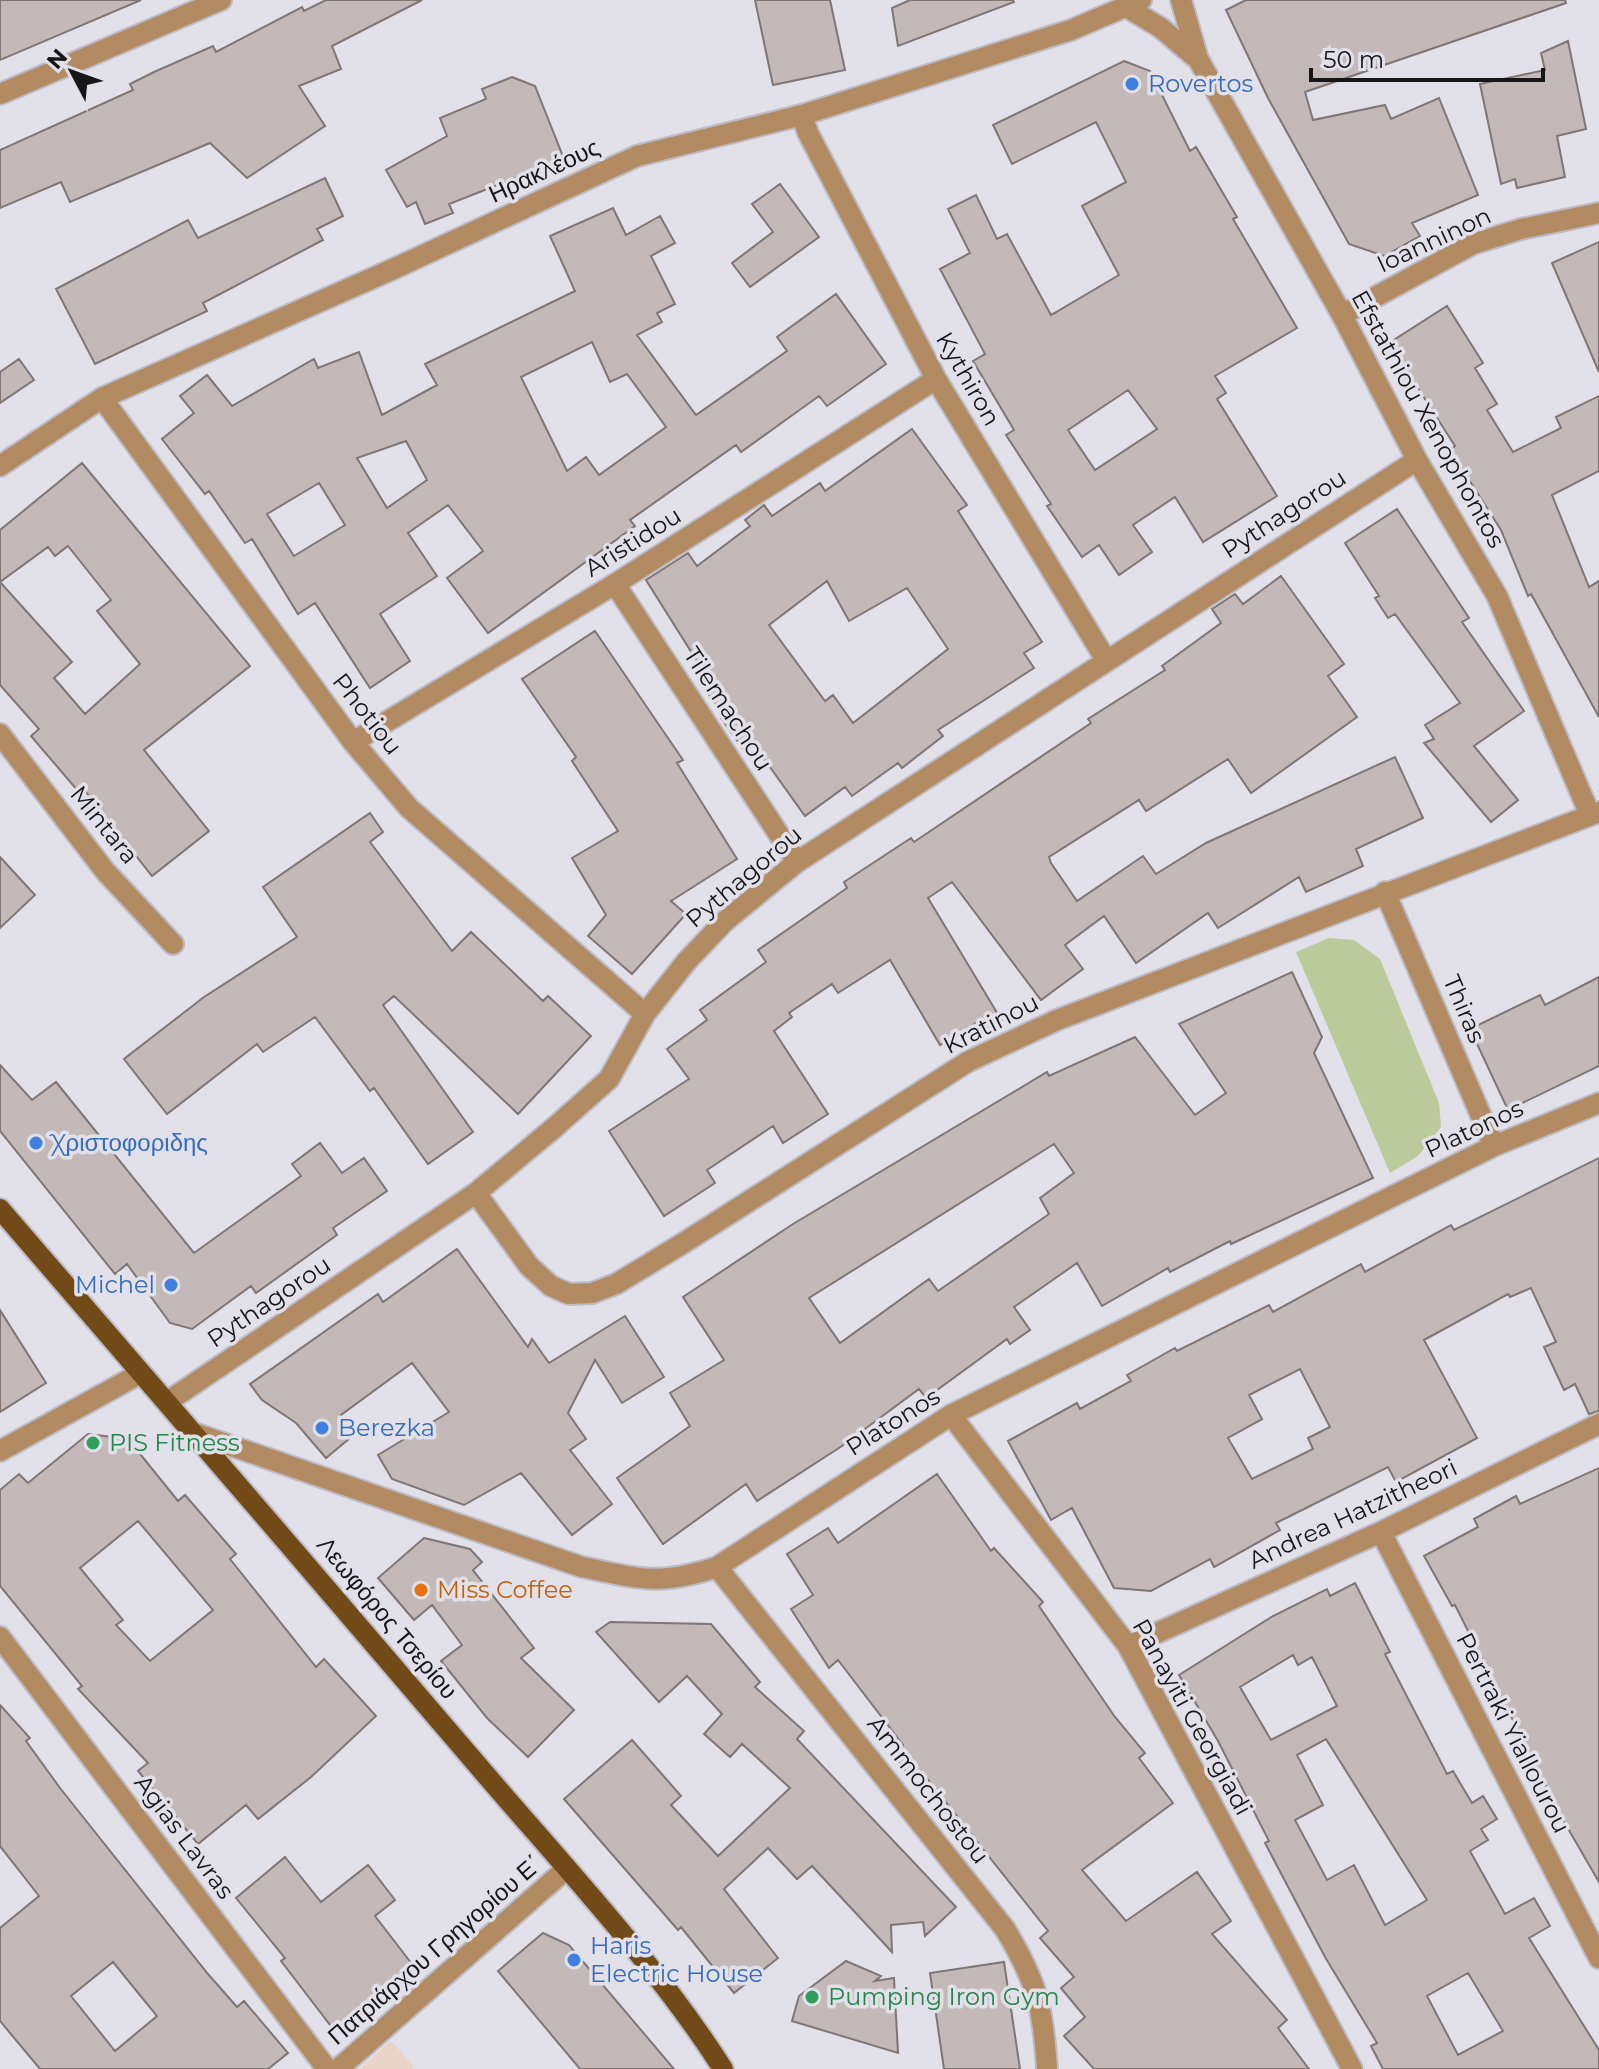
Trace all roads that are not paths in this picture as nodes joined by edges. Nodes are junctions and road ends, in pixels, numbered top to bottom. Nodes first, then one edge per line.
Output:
1 (221, 0) edge
2 (1181, 0) edge
3 (1135, 4) edge
4 (1198, 59) junction
5 (0, 94) edge
6 (802, 115) junction
7 (1599, 213) edge
8 (1342, 315) junction
9 (936, 379) junction
10 (102, 398) junction
11 (1417, 460) junction
12 (0, 466) edge
13 (615, 584) junction
14 (1106, 660) junction
15 (0, 734) edge
16 (353, 742) junction
17 (1594, 814) edge
18 (797, 862) junction
19 (1385, 892) junction
20 (173, 944) dead end
21 (645, 1014) junction
22 (1599, 1103) edge
23 (1494, 1146) junction
24 (476, 1193) junction
25 (0, 1209) edge
26 (141, 1373) junction
27 (167, 1402) junction
28 (951, 1415) junction
29 (1599, 1424) edge
30 (197, 1434) junction
31 (0, 1451) edge
32 (1381, 1532) junction
33 (717, 1567) junction
34 (0, 1637) edge
35 (1128, 1646) junction
36 (565, 1870) junction
37 (1599, 1958) edge
38 (327, 2069) edge
39 (338, 2069) edge
40 (723, 2069) edge
41 (1047, 2069) edge
42 (1352, 2069) edge

1 - 5 street
2 - 4 street, Efstathiou Xenophontos
3 - 4 street, Efstathiou Xenophontos
3 - 6 street, Ηρακλέους
4 - 8 street, Efstathiou Xenophontos
6 - 9 street, Kythiron
6 - 10 street, Ηρακλέους
7 - 8 street, Ioanninon
8 - 11 street, Efstathiou Xenophontos
9 - 13 street, Aristidou
9 - 14 street, Kythiron
10 - 12 street, Ηρακλέους
10 - 16 street, Photiou
11 - 14 street, Pythagorou
11 - 17 street, Efstathiou Xenophontos
13 - 16 street, Aristidou
13 - 18 street, Tilemachou
14 - 18 street, Pythagorou
15 - 20 street, Mintara
16 - 21 street, Photiou
17 - 19 street, Kratinou
18 - 21 street, Pythagorou
19 - 23 street, Thiras
19 - 24 street, Kratinou
21 - 24 street, Pythagorou
22 - 23 street, Platonos
23 - 28 street, Platonos
24 - 27 street, Pythagorou
25 - 26 main road, Λεωφόρος Τσερίου
26 - 27 main road, Λεωφόρος Τσερίου
26 - 31 street
27 - 30 main road, Λεωφόρος Τσερίου
28 - 33 street, Platonos
28 - 35 street, Panayiti Georgiadi
29 - 32 street, Andrea Hatzitheori
30 - 33 street, Platonos
30 - 36 main road, Λεωφόρος Τσερίου
32 - 35 street, Andrea Hatzitheori
32 - 37 street, Pertraki Yiallourou
33 - 41 street, Ammochostou
34 - 38 street, Agias Lavras
35 - 42 street, Panayiti Georgiadi
36 - 39 street, Πατριάρχου Γρηγορίου Ε΄
36 - 40 main road, Λεωφόρος Τσερίου

